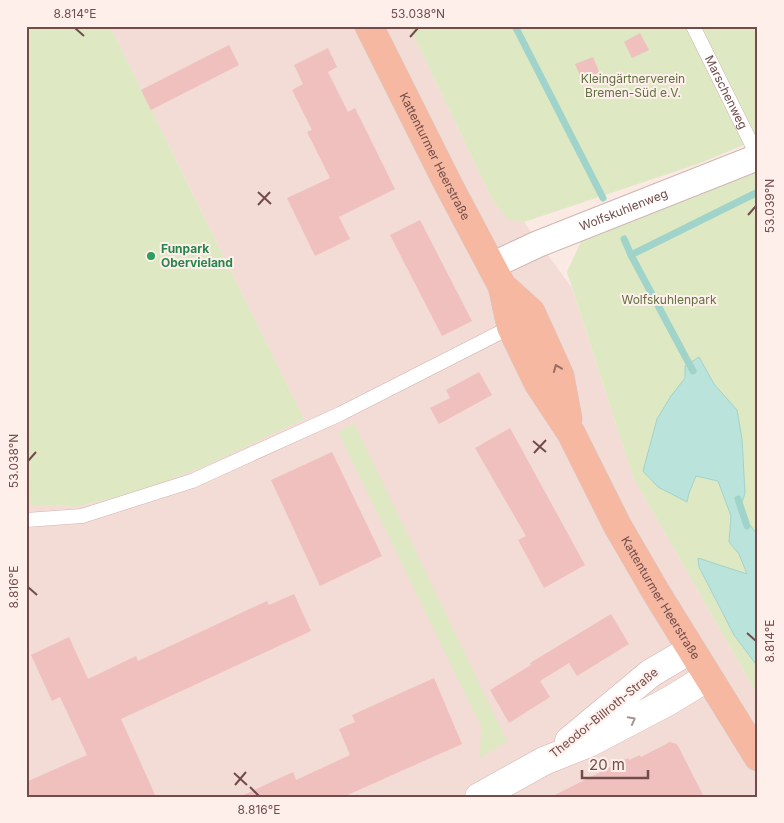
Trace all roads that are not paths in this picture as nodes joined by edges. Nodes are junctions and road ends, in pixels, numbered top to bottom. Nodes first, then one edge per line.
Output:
1 (369, 26) edge
2 (693, 26) edge
3 (758, 157) edge
4 (497, 276) junction
5 (511, 327) junction
6 (571, 433) junction
7 (26, 520) edge
8 (690, 650) junction
9 (708, 677) junction
10 (758, 757) edge
11 (544, 761) junction
12 (479, 797) edge

1 - 4 main road, Kattenturmer Heerstraße
2 - 3 lane, Marschenweg
3 - 4 street, Wolfskuhlenweg
4 - 5 main road, Kattenturmer Heerstraße
6 -> 4 main road, Kattenturmer Heerstraße
5 - 6 main road, Kattenturmer Heerstraße
5 - 7 lane
6 - 8 main road, Kattenturmer Heerstraße
8 - 9 main road, Kattenturmer Heerstraße
8 - 11 street, Theodor-Billroth-Straße
9 - 10 main road, Kattenturmer Heerstraße
11 -> 9 street, Theodor-Billroth-Straße
11 - 12 street, Theodor-Billroth-Straße

